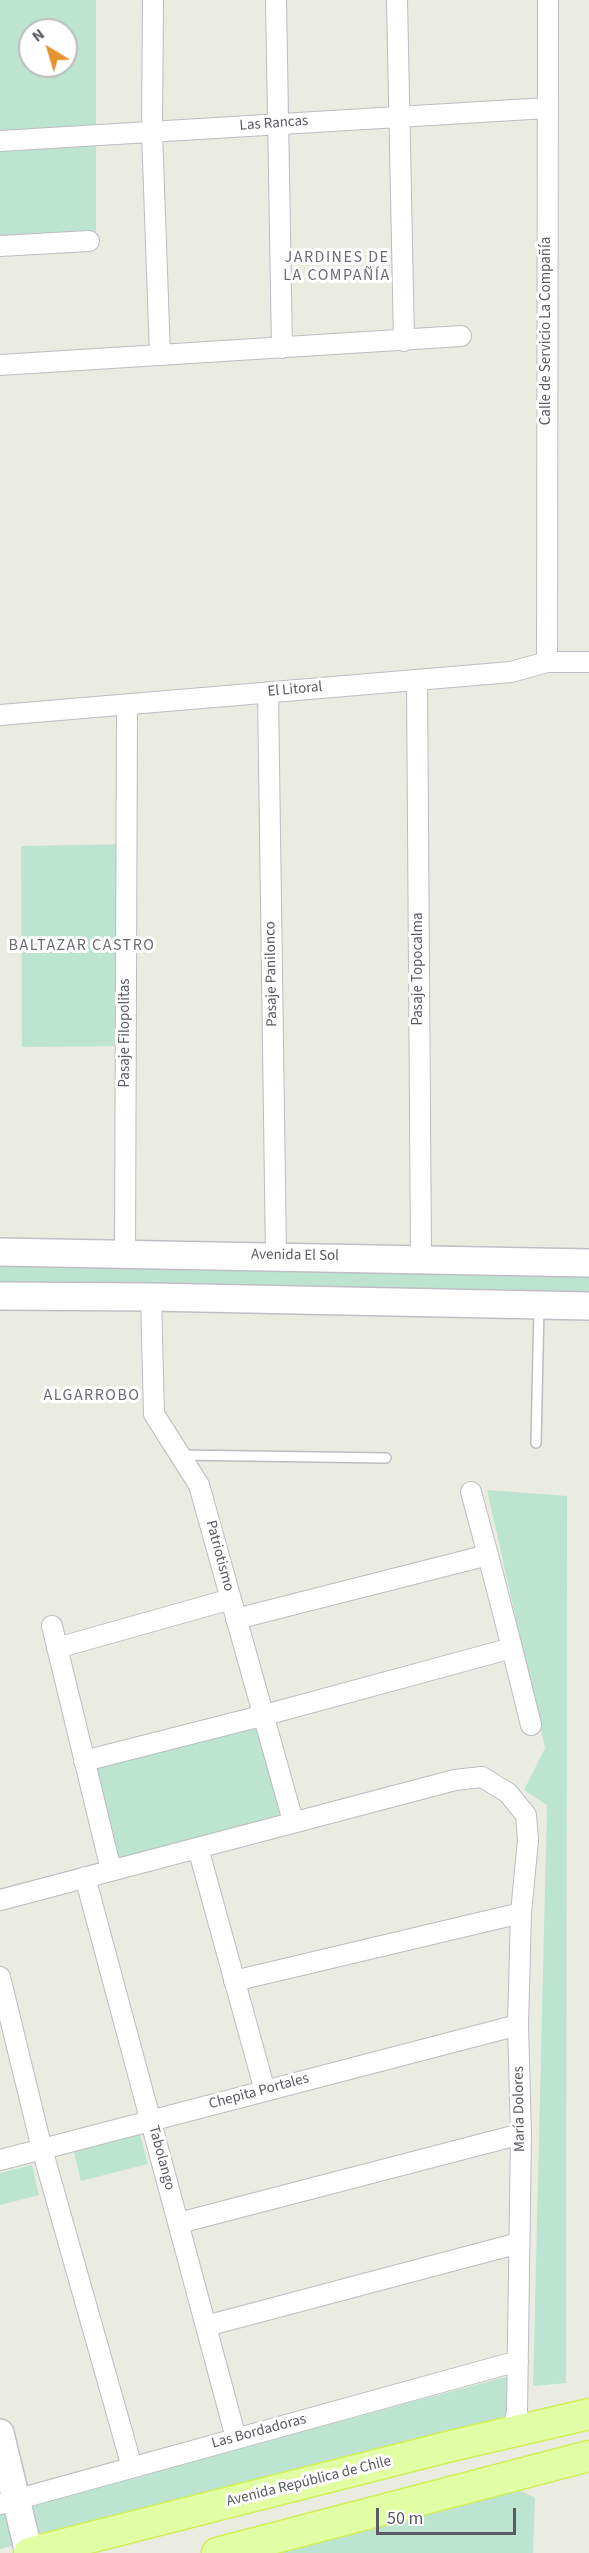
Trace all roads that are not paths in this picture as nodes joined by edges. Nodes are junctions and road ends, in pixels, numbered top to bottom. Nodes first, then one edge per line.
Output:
1 (153, 0) edge
2 (276, 0) edge
3 (398, 0) edge
4 (548, 0) edge
5 (547, 108) junction
6 (399, 117) junction
7 (277, 124) junction
8 (152, 132) junction
9 (0, 141) edge
10 (89, 241) dead end
11 (0, 246) edge
12 (461, 336) dead end
13 (404, 341) junction
14 (282, 348) junction
15 (160, 355) junction
16 (0, 365) edge
17 (546, 662) junction
18 (589, 662) edge
19 (417, 680) junction
20 (268, 692) junction
21 (127, 705) junction
22 (0, 715) edge
23 (0, 1252) edge
24 (124, 1253) junction
25 (276, 1256) junction
26 (421, 1258) junction
27 (589, 1263) edge
28 (0, 1296) edge
29 (151, 1297) junction
30 (539, 1306) junction
31 (589, 1306) edge
32 (536, 1443) dead end
33 (180, 1455) junction
34 (386, 1458) dead end
35 (471, 1492) dead end
36 (488, 1555) junction
37 (231, 1599) junction
38 (236, 1619) junction
39 (52, 1626) dead end
40 (57, 1648) junction
41 (512, 1648) junction
42 (265, 1715) junction
43 (531, 1725) dead end
44 (84, 1761) junction
45 (293, 1821) junction
46 (198, 1848) junction
47 (111, 1870) junction
48 (85, 1877) junction
49 (0, 1899) edge
50 (521, 1913) junction
51 (0, 1977) edge
52 (234, 1982) junction
53 (518, 2025) junction
54 (265, 2091) junction
55 (151, 2120) junction
56 (521, 2134) junction
57 (42, 2149) junction
58 (0, 2160) edge
59 (179, 2223) junction
60 (519, 2243) junction
61 (206, 2326) junction
62 (518, 2361) junction
63 (589, 2414) edge
64 (514, 2431) junction
65 (0, 2433) edge
66 (236, 2438) junction
67 (589, 2456) edge
68 (132, 2467) junction
69 (8, 2502) edge
70 (29, 2553) edge
71 (217, 2553) edge

1 - 8 street
2 - 7 street
3 - 6 street
4 - 5 street, Calle de Servicio La Compañía
5 - 6 street, Las Rancas
5 - 17 street, Calle de Servicio La Compañía
6 - 7 street, Las Rancas
6 - 13 street
7 - 8 street, Las Rancas
7 - 14 street
8 - 9 street, Las Rancas
8 - 15 street
10 - 11 street
12 - 13 street
13 - 14 street
14 - 15 street
15 - 16 street
17 - 18 street, El Litoral
17 - 19 street, El Litoral
19 - 20 street, El Litoral
19 - 26 street, Pasaje Topocalma
20 - 21 street, El Litoral
20 - 25 street, Pasaje Panilonco
21 - 22 street, El Litoral
21 - 24 street, Pasaje Filopolitas
23 - 24 main road, Avenida El Sol
24 - 25 main road, Avenida El Sol
25 - 26 main road, Avenida El Sol
26 - 27 main road, Avenida El Sol
28 - 29 main road
29 - 30 main road
29 - 33 street, Patriotismo
30 - 31 main road
30 - 32 lane
33 - 34 lane
33 - 37 street, Patriotismo
35 - 36 street
36 - 38 street
36 - 41 street
37 - 38 street, Patriotismo
37 - 40 street
38 - 42 street, Patriotismo
39 - 40 street
40 - 44 street
41 - 42 street
41 - 43 street
42 - 44 street
42 - 45 street, Patriotismo
44 - 47 street
45 - 46 street
45 - 50 street, María Dolores
46 - 47 street
46 - 52 street
47 - 48 street
48 - 49 street
48 - 55 street, Tabolango
50 - 52 street
50 - 53 street, María Dolores
51 - 57 street
52 - 54 street
53 - 54 street, Chepita Portales
53 - 56 street, María Dolores
54 - 55 street, Chepita Portales
55 - 57 street, Chepita Portales
55 - 59 street, Tabolango
56 - 59 street
56 - 60 street, María Dolores
57 - 58 street, Chepita Portales
57 - 68 street
59 - 61 street, Tabolango
60 - 61 street
60 - 62 street, María Dolores
61 - 66 street, Tabolango
62 - 64 street, María Dolores
62 - 66 street, Las Bordadoras
63 - 64 main road, Avenida República de Chile
64 - 70 main road, Avenida República de Chile
65 - 69 main road
66 - 68 street, Las Bordadoras
67 - 71 main road
68 - 69 street, Las Bordadoras
69 - 70 main road

